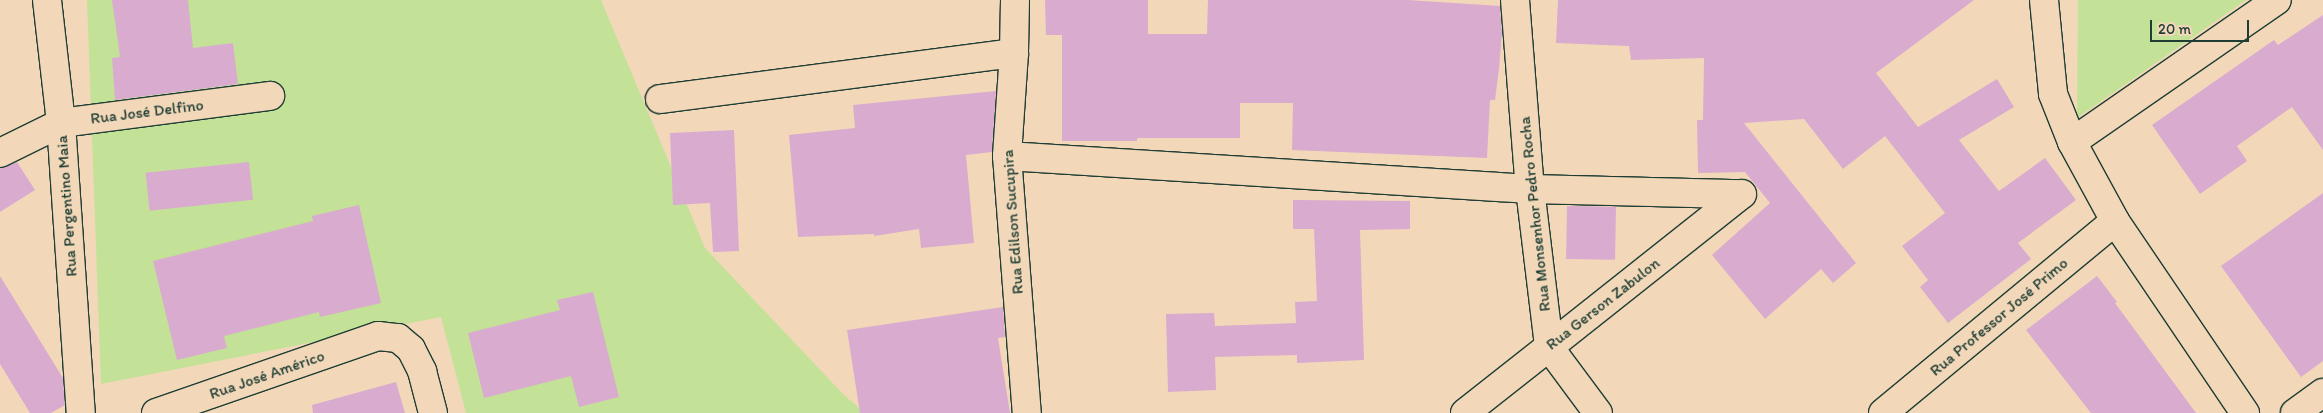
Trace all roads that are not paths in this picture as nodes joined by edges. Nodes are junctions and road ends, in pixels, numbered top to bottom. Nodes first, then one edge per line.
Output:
1 (47, 0) edge
2 (1015, 0) edge
3 (1515, 0) edge
4 (2044, 0) edge
5 (2277, 0) edge
6 (1014, 53) junction
7 (270, 96) dead end
8 (660, 99) dead end
9 (61, 123) junction
10 (2072, 142) junction
11 (0, 153) edge
12 (1007, 156) junction
13 (1530, 189) junction
14 (2115, 221) junction
15 (1549, 347) junction
16 (2323, 393) edge
17 (81, 413) edge
18 (156, 413) edge
19 (433, 413) edge
20 (1027, 413) edge
21 (1464, 413) edge
22 (1598, 413) edge
23 (1883, 413) edge
24 (2245, 413) edge
25 (2295, 413) edge

1 - 9 street, Rua Pergentino Maia
2 - 6 street, Rua Edilson Sucupira
3 - 13 street, Rua Monsenhor Pedro Rocha
4 - 10 street
5 - 10 street
6 - 8 street
6 - 12 street, Rua Edilson Sucupira
7 - 9 street, Rua José Delfino
9 - 11 street, Rua José Delfino
9 - 17 street, Rua Pergentino Maia
10 - 14 street
12 - 13 street
12 - 20 street, Rua Edilson Sucupira
13 - 15 street, Rua Monsenhor Pedro Rocha
13 - 15 street, Rua Gerson Zabulon
14 - 23 street, Rua Professor José Primo
14 - 24 street
15 - 21 street, Rua Gerson Zabulon
15 - 22 street, Rua Monsenhor Pedro Rocha
16 - 25 street
18 - 19 street, Rua José Américo

